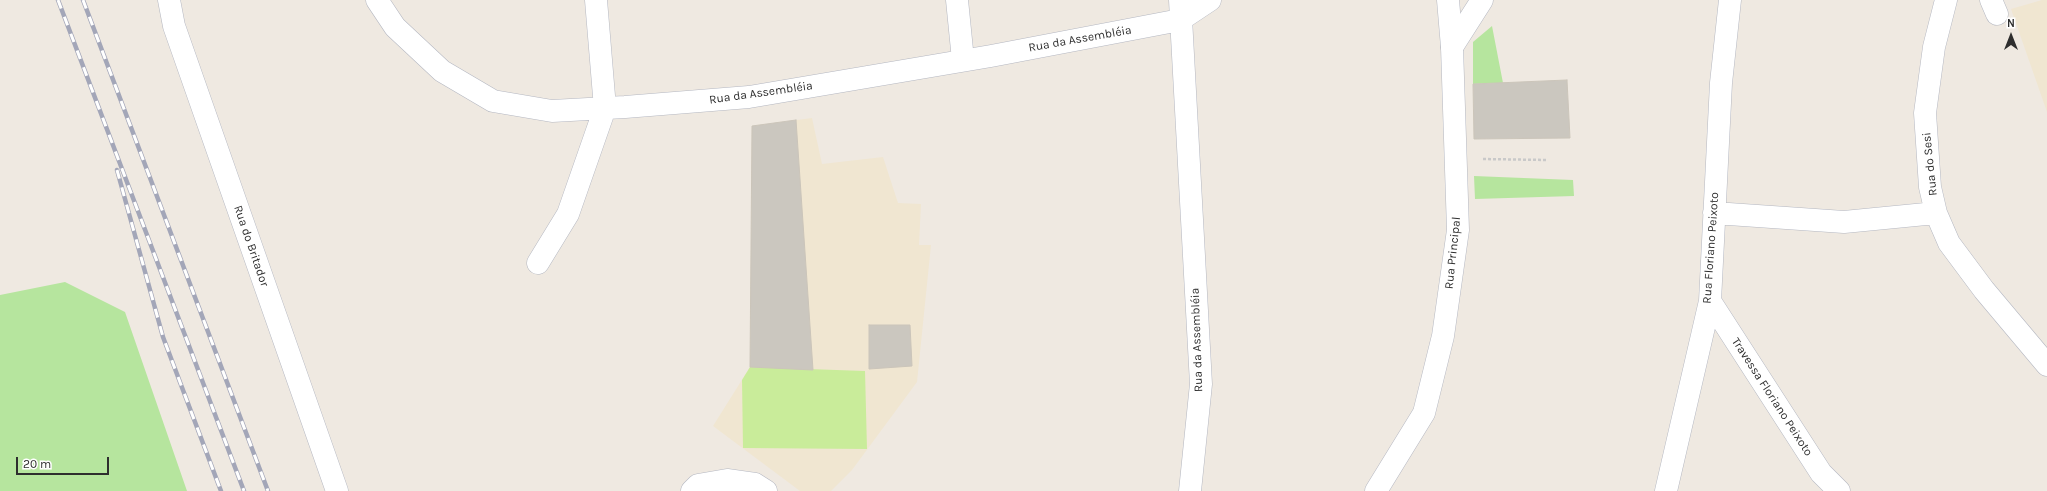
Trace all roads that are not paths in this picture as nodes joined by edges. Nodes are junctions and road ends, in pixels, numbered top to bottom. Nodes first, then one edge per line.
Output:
1 (169, 0) edge
2 (377, 0) edge
3 (596, 0) edge
4 (957, 0) edge
5 (1210, 0) edge
6 (1448, 0) edge
7 (1482, 0) edge
8 (1730, 0) edge
9 (1946, 0) edge
10 (1180, 10) edge
11 (1452, 48) junction
12 (963, 60) junction
13 (605, 108) junction
14 (1714, 213) junction
15 (1936, 213) junction
16 (538, 263) dead end
17 (1710, 301) junction
18 (2047, 365) edge
19 (760, 488) edge
20 (337, 491) edge
21 (692, 491) edge
22 (1190, 491) edge
23 (1376, 491) edge
24 (1666, 491) edge
25 (1839, 491) edge

1 - 20 street, Rua do Britador
2 - 13 street, Rua da Assembléia
3 - 13 street
4 - 12 street
5 - 10 street, Rua da Assembléia
6 - 11 street, Rua Principal
7 - 11 street
8 - 14 street, Rua Floriano Peixoto
9 - 15 street, Rua do Sesi
10 - 12 street, Rua da Assembléia
10 - 22 street, Rua da Assembléia
11 - 23 street, Rua Principal
12 - 13 street, Rua da Assembléia
13 - 16 street
14 - 15 street
14 - 17 street, Rua Floriano Peixoto
15 - 18 street, Rua do Sesi
17 - 24 street, Rua Floriano Peixoto
17 - 25 street, Travessa Floriano Peixoto
19 - 21 street

